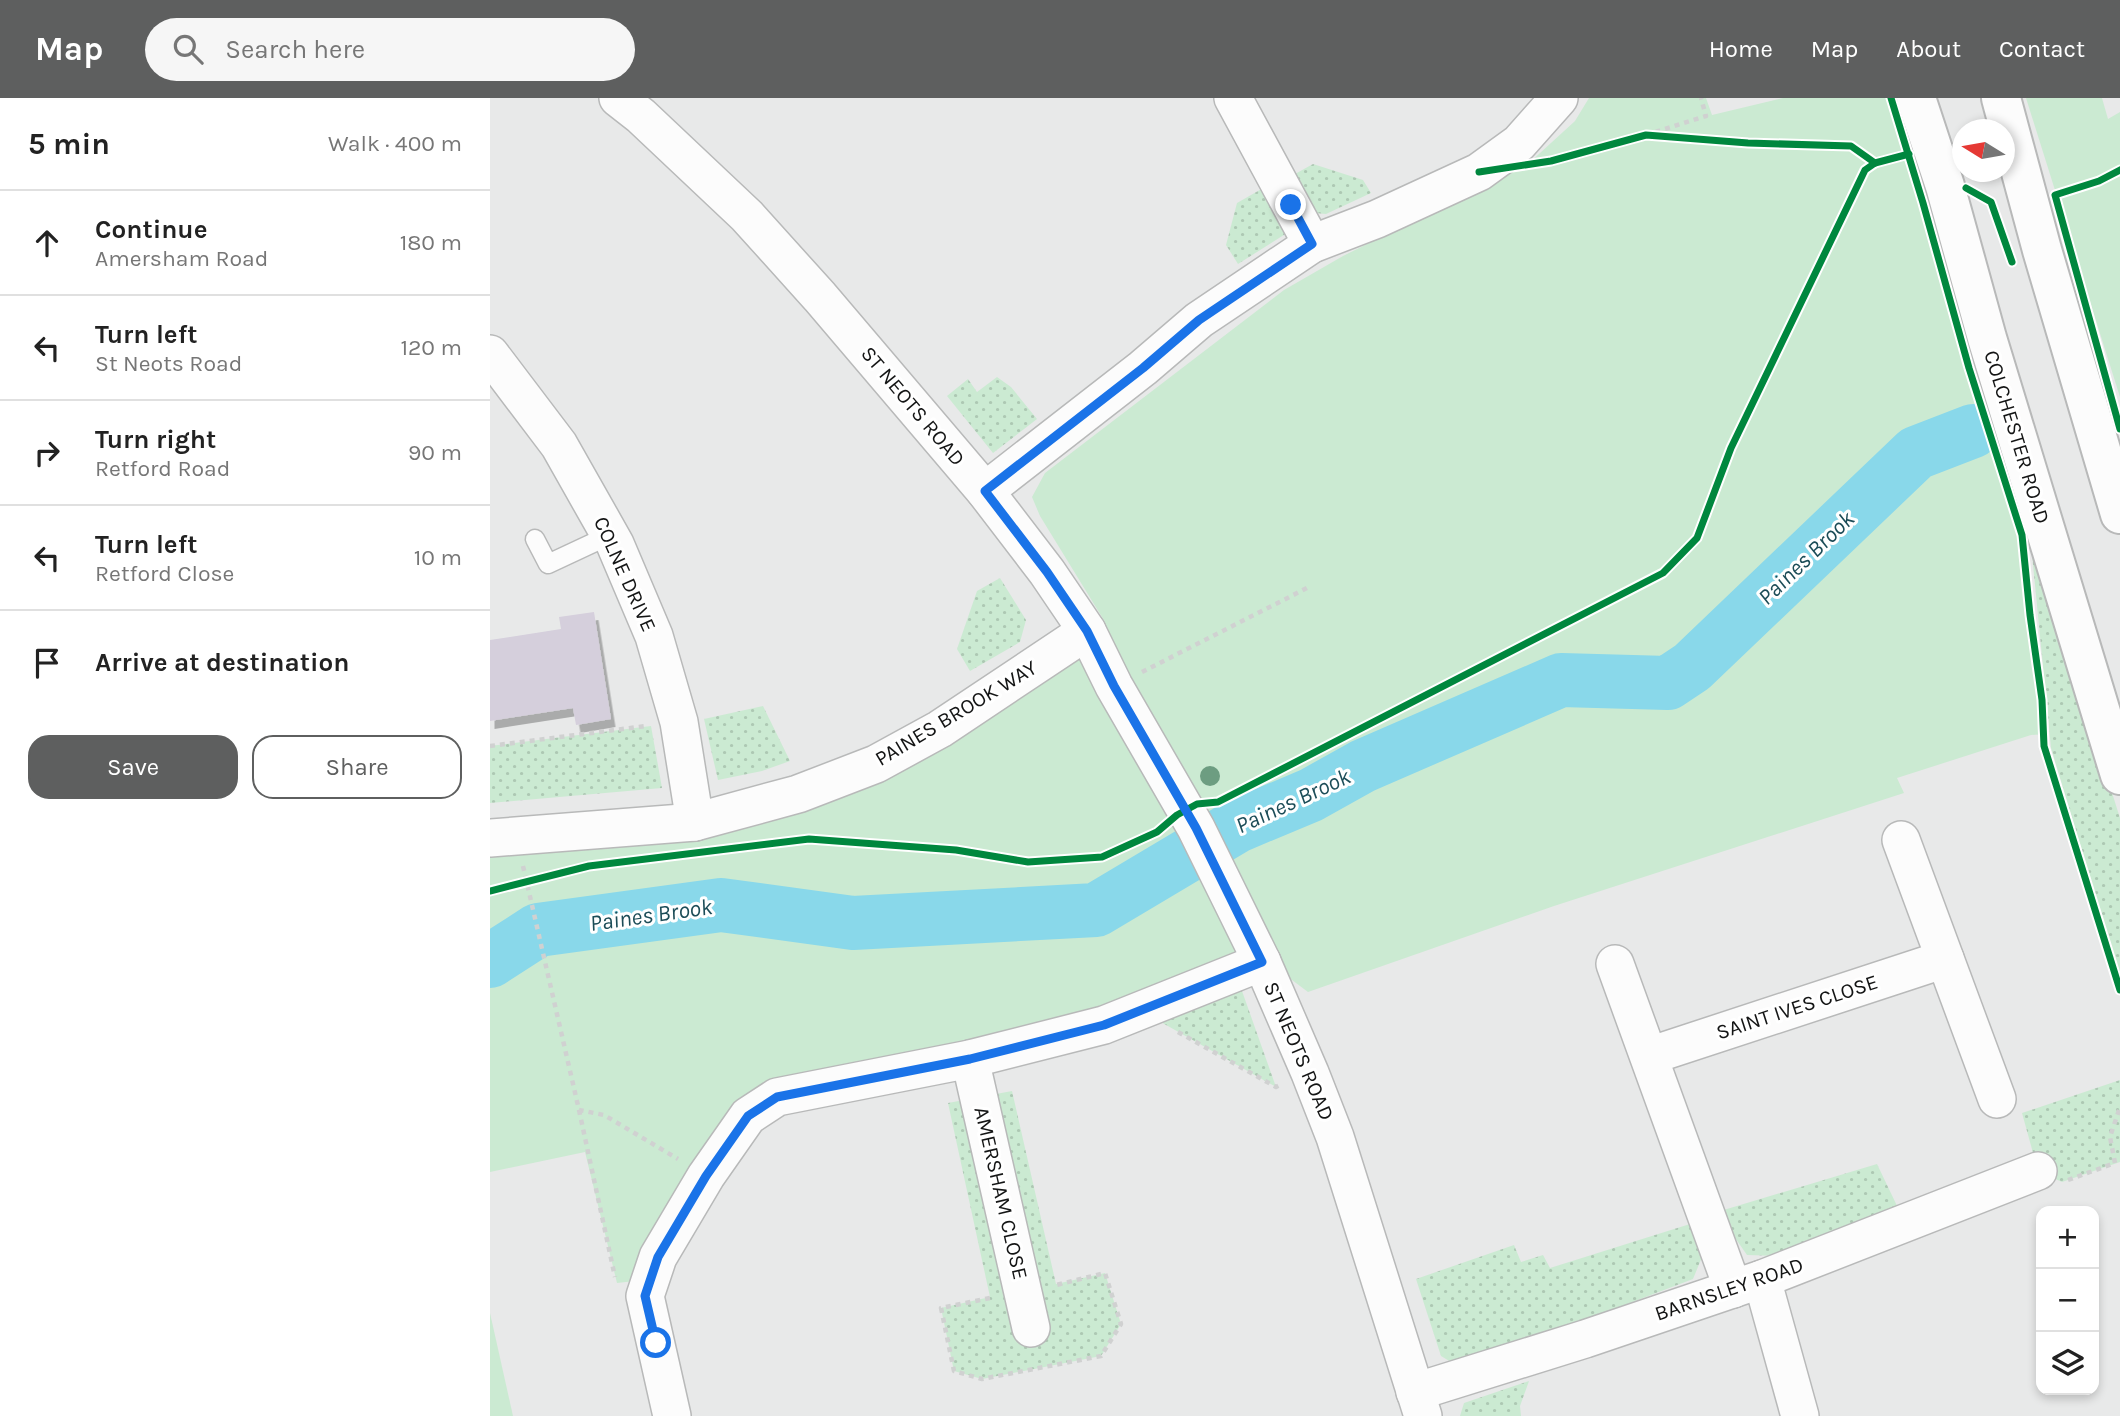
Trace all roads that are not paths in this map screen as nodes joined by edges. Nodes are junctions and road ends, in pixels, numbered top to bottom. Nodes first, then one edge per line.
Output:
1 (1233, 98) edge
2 (1559, 98) edge
3 (1916, 98) edge
4 (2001, 98) edge
5 (639, 104) edge
6 (1312, 244) junction
7 (490, 354) edge
8 (985, 491) junction
9 (2120, 514) edge
10 (610, 535) junction
11 (535, 539) dead end
12 (1087, 631) junction
13 (2120, 775) edge
14 (695, 822) junction
15 (490, 838) edge
16 (1901, 840) dead end
17 (1945, 959) junction
18 (1262, 962) junction
19 (1615, 964) dead end
20 (1649, 1056) junction
21 (970, 1059) junction
22 (1997, 1099) dead end
23 (2038, 1171) road end
24 (1747, 1284) junction
25 (1031, 1328) dead end
26 (1419, 1404) edge
27 (672, 1416) edge
28 (1800, 1416) edge

1 - 6 street
2 - 6 street
3 - 13 highway, COLCHESTER ROAD
4 - 9 highway
5 - 8 street, ST NEOTS ROAD
6 - 8 street
7 - 10 street, COLNE DRIVE
8 - 12 street, ST NEOTS ROAD
10 - 11 lane
10 - 14 street, COLNE DRIVE
12 - 14 street, PAINES BROOK WAY
12 - 18 street, ST NEOTS ROAD
14 - 15 street, PAINES BROOK WAY
16 - 17 street
17 - 20 street, SAINT IVES CLOSE
17 - 22 street
18 - 21 street
18 - 26 street, ST NEOTS ROAD
19 - 20 street
20 - 24 street
21 - 25 street, AMERSHAM CLOSE
21 - 27 street
23 - 24 street, BARNSLEY ROAD
24 - 26 street, BARNSLEY ROAD
24 - 28 street

